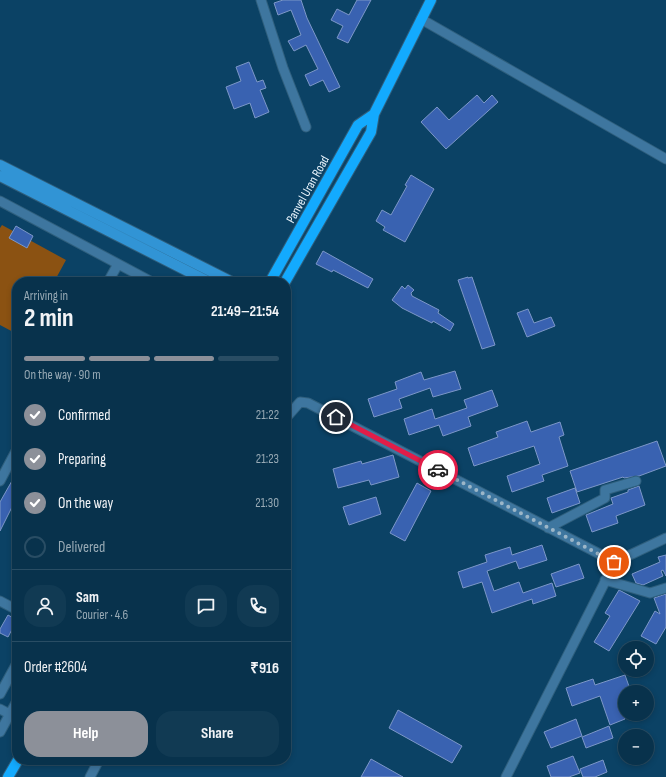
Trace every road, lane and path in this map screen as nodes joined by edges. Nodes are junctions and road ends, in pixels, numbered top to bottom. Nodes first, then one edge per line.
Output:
1 (261, 0) edge
2 (431, 0) edge
3 (421, 19) junction
4 (374, 114) junction
5 (306, 127) dead end
6 (666, 159) edge
7 (0, 165) edge
8 (0, 176) edge
9 (0, 201) edge
10 (118, 230) junction
11 (118, 264) junction
12 (111, 277) edge
13 (143, 277) edge
14 (200, 277) edge
15 (221, 277) edge
16 (273, 277) edge
17 (287, 277) edge
18 (291, 412) edge
19 (12, 458) edge
20 (0, 481) edge
21 (636, 481) dead end
22 (548, 528) junction
23 (666, 538) edge
24 (614, 562) junction
25 (605, 580) junction
26 (666, 588) edge
27 (0, 601) edge
28 (12, 607) edge
29 (12, 671) edge
30 (0, 694) edge
31 (0, 709) edge
32 (12, 715) edge
33 (12, 717) edge
34 (0, 732) edge
35 (15, 765) edge
36 (96, 765) edge
37 (8, 777) edge
38 (90, 777) edge
39 (506, 777) edge

1 - 5 street
2 - 3 main road, Panvel Uran Road
3 - 4 main road, Panvel Uran Road
3 - 6 street
4 - 16 main road, Panvel Uran Road
4 - 17 main road, Panvel Uran Road
7 - 10 main road
8 - 10 main road
9 - 11 street
10 - 14 main road
10 - 15 main road
11 - 12 street
11 - 13 street
18 - 22 street
19 - 20 street
21 - 22 street
22 - 24 street
23 - 24 street
24 - 25 street
25 - 26 street
25 - 39 street
27 - 28 street
29 - 30 street
31 - 32 street
33 - 34 street
35 - 37 main road
36 - 38 street

